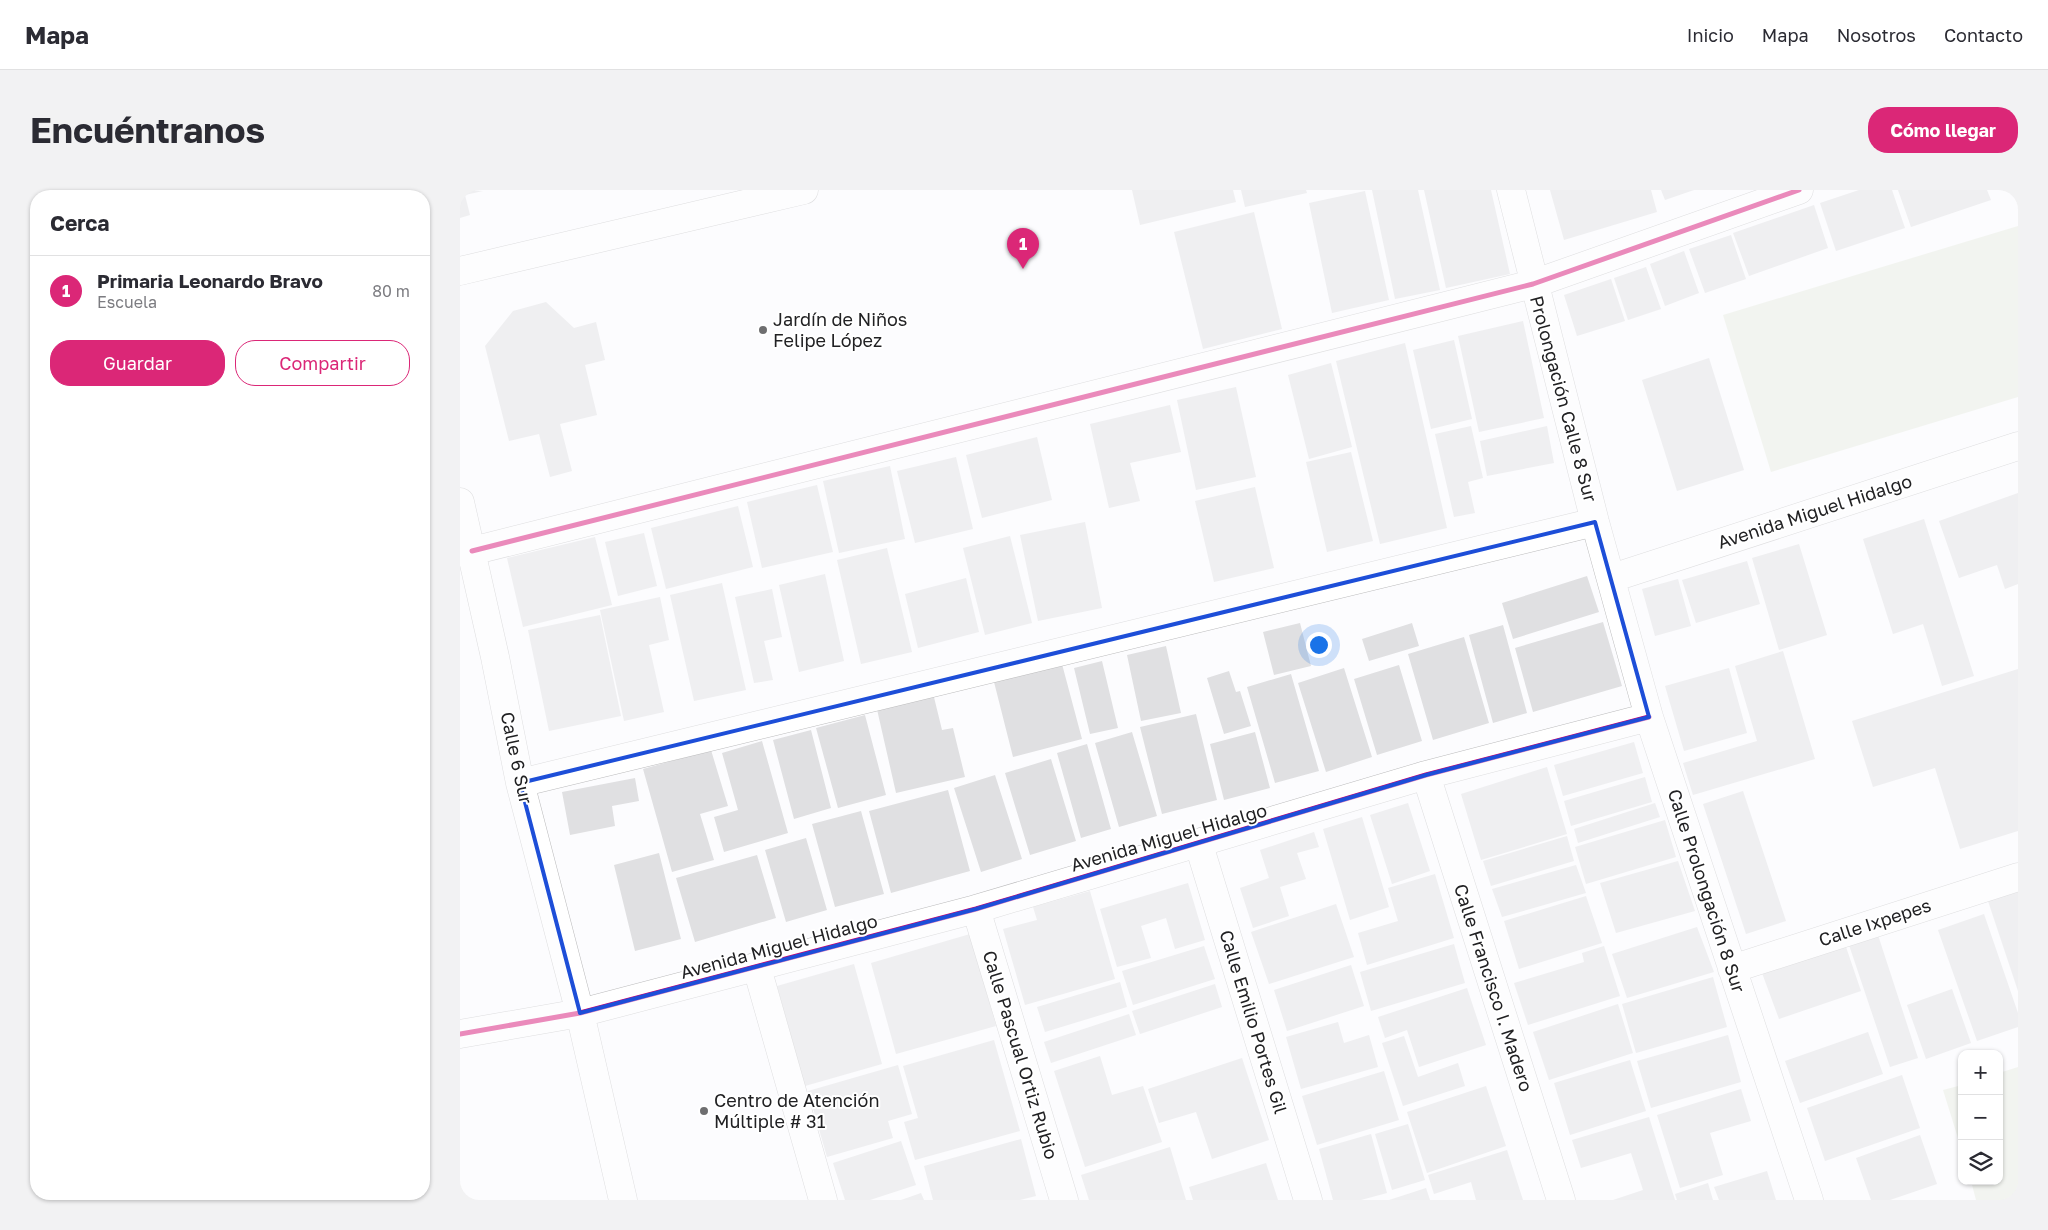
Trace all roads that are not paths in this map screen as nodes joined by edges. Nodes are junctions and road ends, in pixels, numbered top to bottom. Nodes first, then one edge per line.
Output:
1 (804, 190) edge
2 (1511, 190) edge
3 (1799, 190) edge
4 (460, 271) edge
5 (1533, 284) junction
6 (2018, 446) edge
7 (460, 502) edge
8 (1595, 522) junction
9 (472, 551) junction
10 (1612, 578) junction
11 (1649, 717) junction
12 (1426, 775) junction
13 (520, 783) junction
14 (1199, 845) junction
15 (2018, 877) edge
16 (976, 909) junction
17 (756, 968) junction
18 (1732, 969) junction
19 (580, 1013) junction
20 (460, 1034) edge
21 (623, 1200) edge
22 (823, 1200) edge
23 (1064, 1200) edge
24 (1308, 1200) edge
25 (1561, 1200) edge
26 (1809, 1200) edge

1 - 4 street
2 - 5 street, Prolongación Calle 8 Sur
3 - 5 street
5 - 8 street, Prolongación Calle 8 Sur
5 - 9 street
6 - 10 street, Avenida Miguel Hidalgo
7 - 9 street, Calle 6 Sur
8 - 10 street, Prolongación Calle 8 Sur
8 - 13 street
9 - 13 street, Calle 6 Sur
10 - 11 street, Calle Prolongación 8 Sur
11 - 12 street, Avenida Miguel Hidalgo
11 - 18 street, Calle Prolongación 8 Sur
12 - 14 street, Avenida Miguel Hidalgo
12 - 25 street, Calle Francisco I. Madero
13 - 19 street, Calle 6 Sur
14 - 16 street, Avenida Miguel Hidalgo
14 - 24 street, Calle Emilio Portes Gil
15 - 18 street, Calle Ixpepes
16 - 17 street, Avenida Miguel Hidalgo
16 - 23 street, Calle Pascual Ortiz Rubio
17 - 19 street, Avenida Miguel Hidalgo
17 - 22 street
18 - 26 street, Calle Prolongación 8 Sur
19 - 20 street, Avenida Miguel Hidalgo
19 - 21 street, Calle 6 Sur

